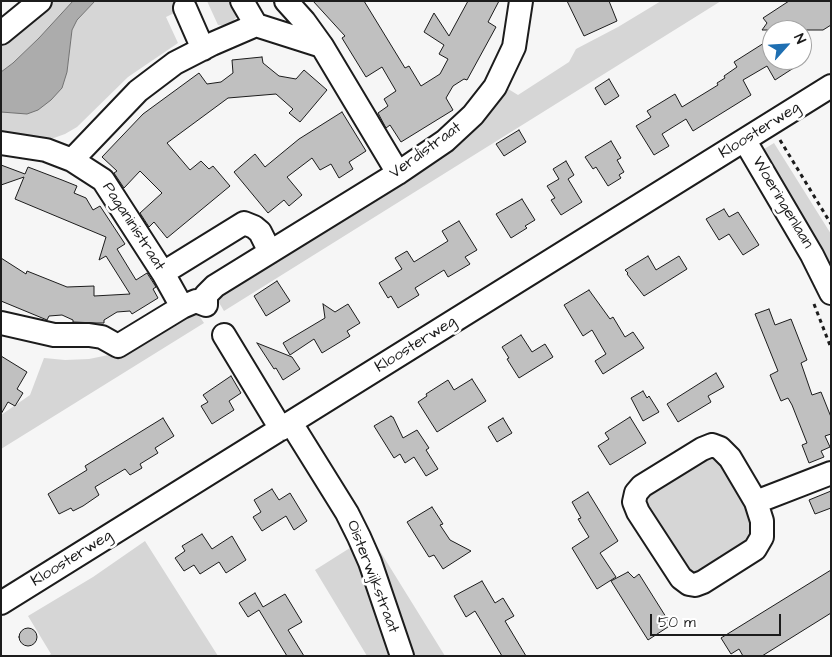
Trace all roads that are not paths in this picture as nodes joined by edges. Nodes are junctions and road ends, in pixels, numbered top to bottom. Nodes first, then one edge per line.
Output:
1 (40, 1) edge
2 (242, 1) edge
3 (286, 1) edge
4 (521, 1) edge
5 (184, 8) dead end
6 (256, 25) junction
7 (1, 33) edge
8 (322, 46) junction
9 (203, 49) junction
10 (831, 86) edge
11 (745, 141) junction
12 (1, 143) edge
13 (72, 160) junction
14 (398, 173) junction
15 (270, 252) junction
16 (164, 273) junction
17 (831, 293) edge
18 (182, 307) junction
19 (1, 323) edge
20 (224, 335) dead end
21 (286, 426) junction
22 (831, 472) edge
23 (756, 502) junction
24 (1, 603) edge
25 (402, 656) edge

1 - 7 street
2 - 6 street
3 - 8 street
4 - 14 street, Verdistraat
5 - 9 street
6 - 8 street
6 - 9 street
8 - 14 street
9 - 13 street
10 - 11 street, Kloosterweg
11 - 17 street, Woeringenlaan
11 - 21 street, Kloosterweg
12 - 13 street, Paganinistraat
13 - 16 street, Paganinistraat
14 - 15 street, Verdistraat
15 - 16 street
15 - 18 street, Verdistraat
16 - 18 street, Paganinistraat
18 - 19 street, Verdistraat
20 - 21 street, Oisterwijkstraat
21 - 24 street, Kloosterweg
21 - 25 street, Oisterwijkstraat
22 - 23 street
23 - 23 street

